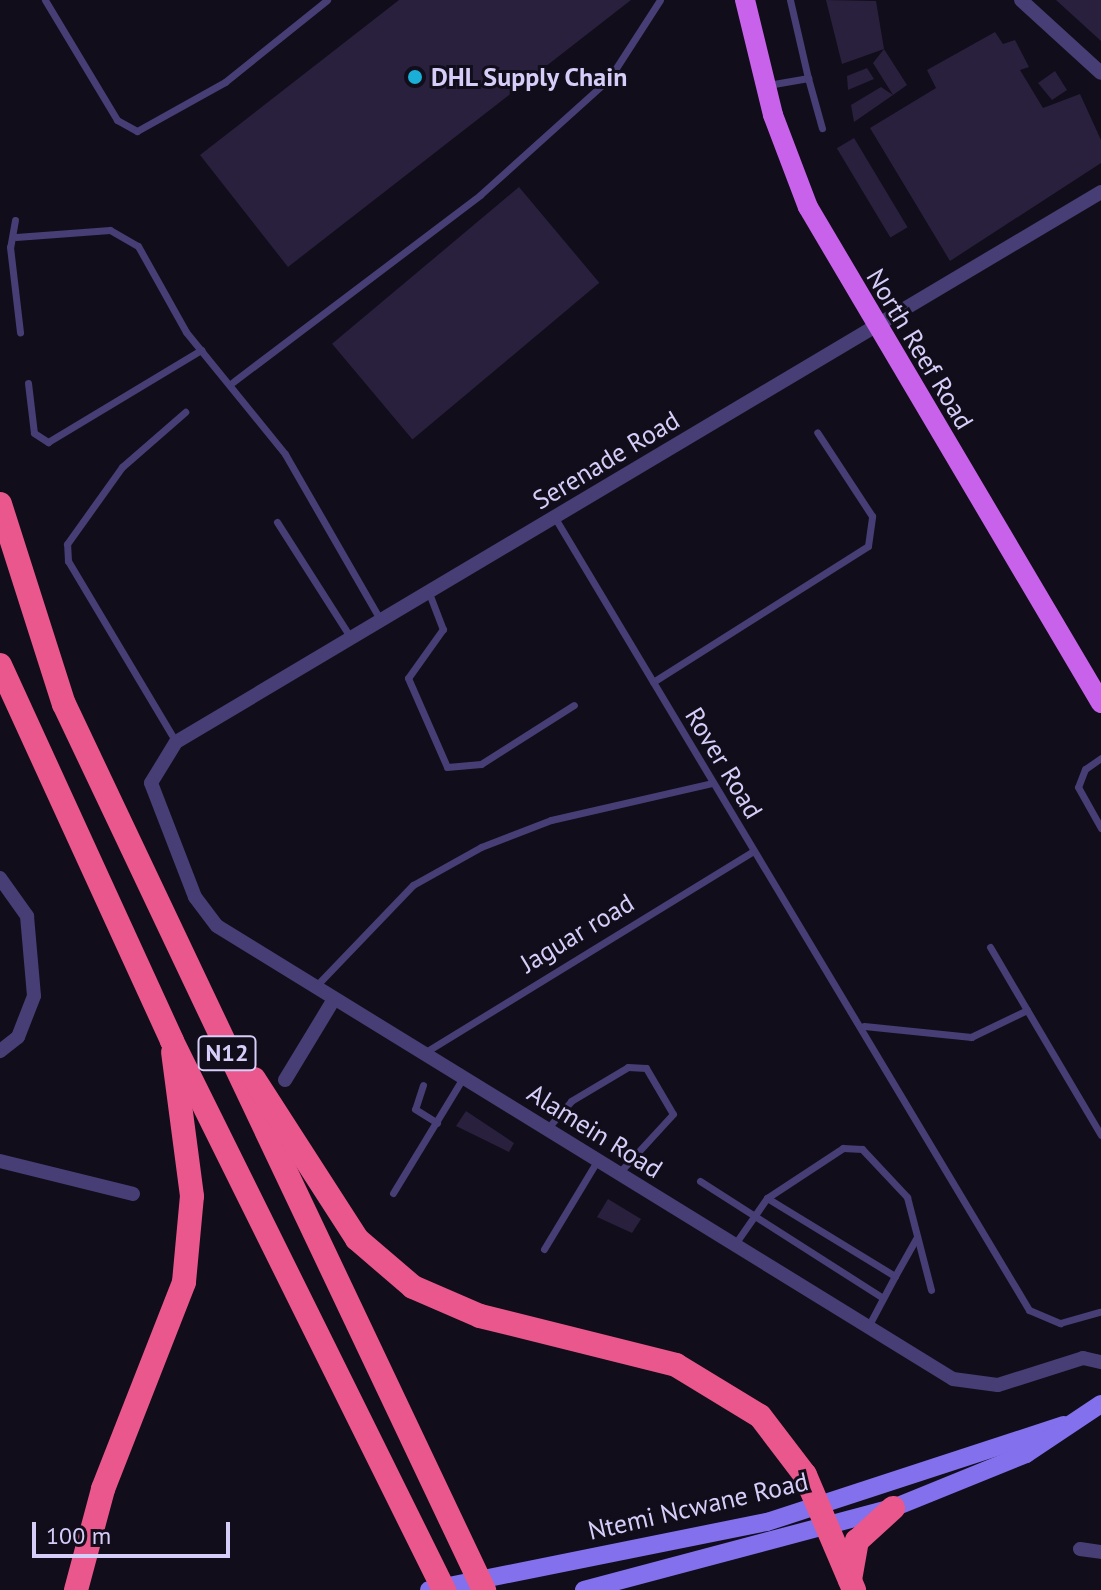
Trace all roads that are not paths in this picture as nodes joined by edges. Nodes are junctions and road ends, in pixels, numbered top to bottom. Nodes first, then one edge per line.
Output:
1 (45, 0) edge
2 (327, 0) edge
3 (660, 0) edge
4 (745, 0) edge
5 (790, 0) edge
6 (1021, 0) edge
7 (1101, 73) edge
8 (808, 78) junction
9 (765, 86) junction
10 (822, 128) dead end
11 (1101, 192) edge
12 (15, 220) dead end
13 (16, 237) junction
14 (877, 328) junction
15 (20, 332) dead end
16 (201, 350) junction
17 (233, 382) junction
18 (28, 383) dead end
19 (185, 412) dead end
20 (817, 432) dead end
21 (0, 504) edge
22 (555, 518) junction
23 (277, 522) dead end
24 (429, 593) junction
25 (381, 621) junction
26 (352, 639) junction
27 (0, 665) edge
28 (653, 682) junction
29 (1101, 703) edge
30 (574, 705) dead end
31 (176, 742) junction
32 (1101, 758) edge
33 (151, 783) joint
34 (713, 783) junction
35 (1101, 828) edge
36 (753, 851) junction
37 (0, 878) edge
38 (990, 947) dead end
39 (315, 987) junction
40 (334, 999) junction
41 (1027, 1010) junction
42 (210, 1020) junction
43 (864, 1026) junction
44 (172, 1041) junction
45 (0, 1051) edge
46 (423, 1053) junction
47 (463, 1078) junction
48 (285, 1080) dead end
49 (423, 1085) dead end
50 (437, 1123) junction
51 (547, 1129) junction
52 (1101, 1135) edge
53 (0, 1161) edge
54 (597, 1161) junction
55 (618, 1174) junction
56 (700, 1181) dead end
57 (393, 1193) dead end
58 (133, 1194) dead end
59 (767, 1198) junction
60 (754, 1216) junction
61 (917, 1237) junction
62 (735, 1244) junction
63 (544, 1249) dead end
64 (895, 1276) junction
65 (931, 1290) dead end
66 (883, 1298) junction
67 (1099, 1312) dead end
68 (869, 1325) junction
69 (1101, 1362) edge
70 (1101, 1404) edge
71 (1064, 1425) junction
72 (820, 1506) junction
73 (893, 1508) junction
74 (827, 1529) junction
75 (1080, 1549) dead end
76 (1101, 1552) edge
77 (852, 1585) edge
78 (74, 1586) edge
79 (429, 1590) edge
80 (444, 1590) edge
81 (484, 1590) edge
82 (584, 1590) edge

1 - 2 lane
3 - 17 lane
4 - 9 main road, North Reef Road
5 - 8 lane
6 - 7 street
8 - 9 lane
8 - 10 lane
9 - 14 main road, North Reef Road
11 - 14 street, Serenade Road
12 - 13 lane
13 - 15 lane
13 - 16 lane
14 - 22 street, Serenade Road
14 - 29 main road, North Reef Road
16 - 17 lane
16 - 18 lane
17 - 25 lane
19 - 31 lane
20 - 28 lane
21 - 42 highway, N12
22 - 24 street, Serenade Road
22 - 28 lane, Rover Road
23 - 26 lane
24 - 25 street, Serenade Road
24 - 30 lane
25 - 26 street, Serenade Road
26 - 31 street, Serenade Road
27 - 44 highway, N12
28 - 34 lane, Rover Road
31 - 33 street, Serenade Road
32 - 35 lane
33 - 39 street, Alamein Road
34 - 36 lane, Rover Road
34 - 39 lane
36 - 43 lane, Rover Road
36 - 46 lane, Jaguar road
37 - 45 street
38 - 41 lane
39 - 40 street, Alamein Road
40 - 46 street, Alamein Road
40 - 48 street
41 - 43 lane
41 - 52 lane
42 - 72 highway
42 - 81 highway, N12
43 - 67 lane, Rover Road
44 - 78 highway
44 - 80 highway, N12
46 - 47 street, Alamein Road
47 - 50 lane
47 - 51 street, Alamein Road
49 - 50 lane
50 - 57 lane
51 - 54 street, Alamein Road
51 - 55 lane
53 - 58 street
54 - 55 street, Alamein Road
54 - 63 lane
55 - 62 street, Alamein Road
56 - 60 lane
59 - 60 lane
59 - 61 lane
59 - 64 lane
60 - 62 lane
60 - 66 lane
61 - 64 lane
61 - 65 lane
62 - 68 street, Alamein Road
64 - 66 lane
66 - 68 lane
68 - 69 street, Alamein Road
70 - 71 main road, Ntemi Ncwane Road
71 - 72 main road, Ntemi Ncwane Road
71 - 73 main road, Ntemi Ncwane Road
72 - 74 highway
72 - 79 main road, Ntemi Ncwane Road
73 - 74 main road, Ntemi Ncwane Road
73 - 77 highway
74 - 77 highway
74 - 82 main road, Ntemi Ncwane Road
75 - 76 street

